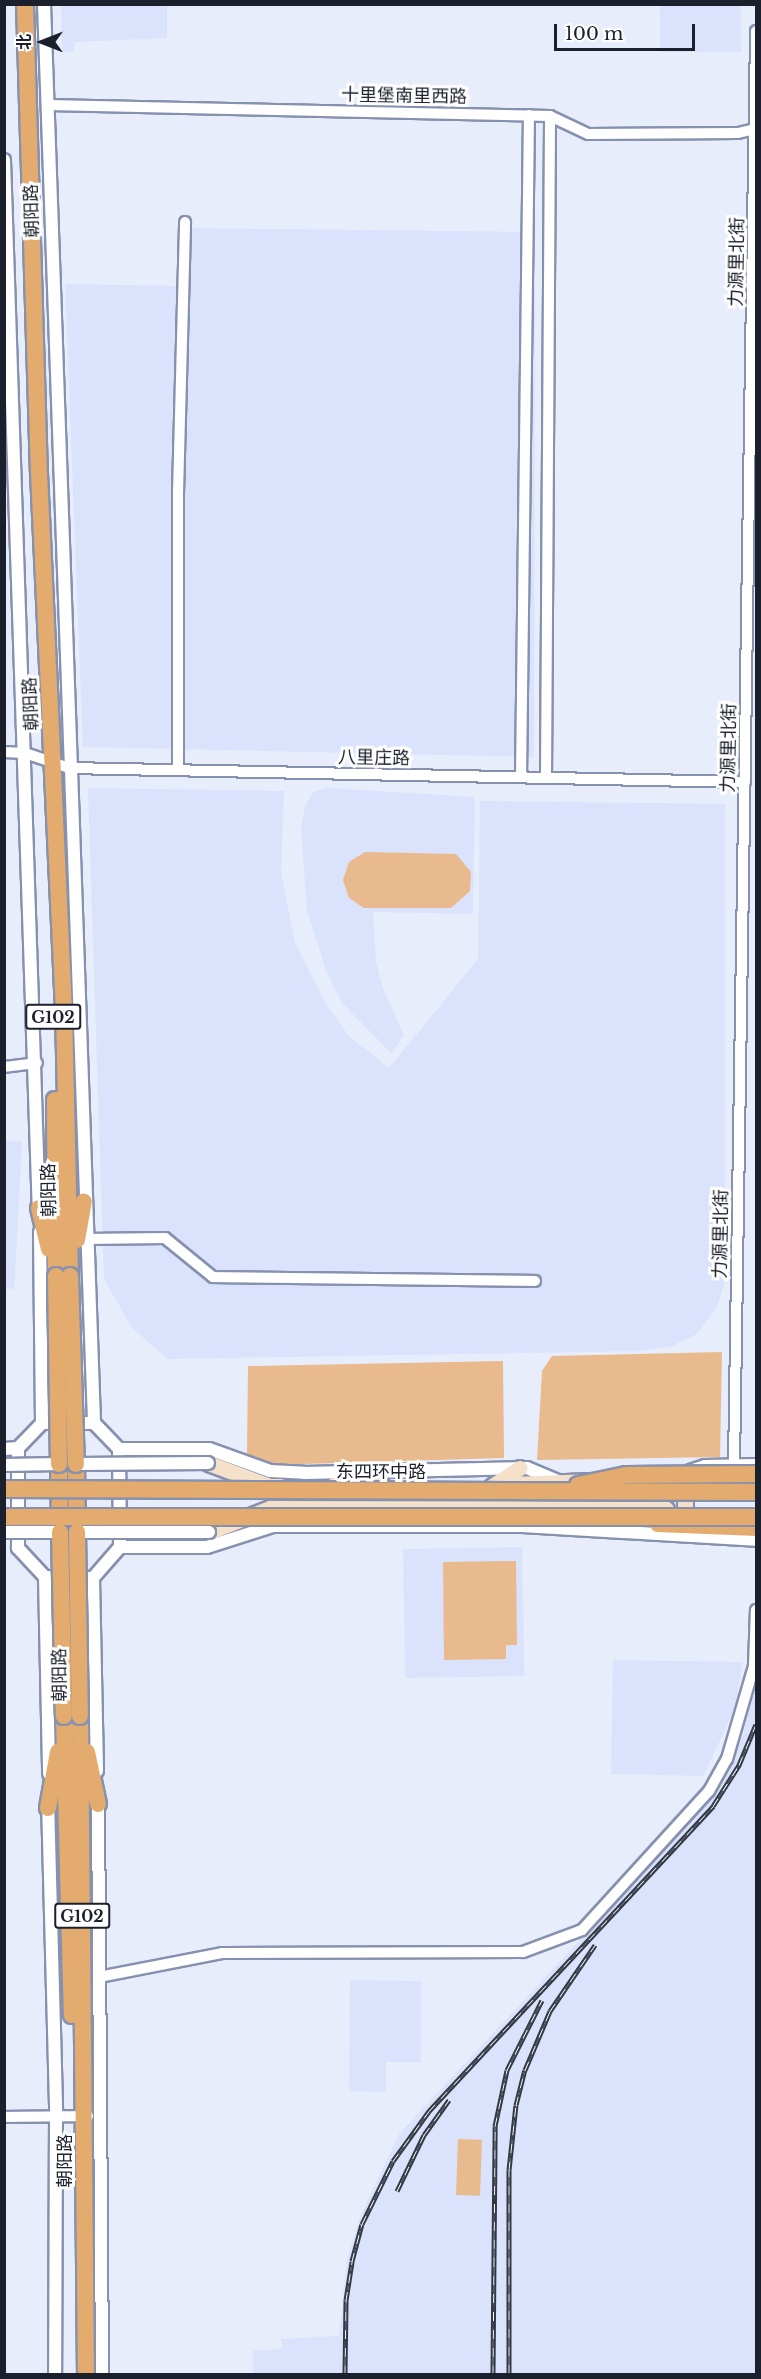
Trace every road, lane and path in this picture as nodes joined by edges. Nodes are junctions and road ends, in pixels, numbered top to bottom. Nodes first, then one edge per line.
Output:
1 (15, 4) edge
2 (26, 4) edge
3 (44, 4) edge
4 (756, 31) edge
5 (48, 105) junction
6 (529, 115) junction
7 (550, 116) junction
8 (756, 129) edge
9 (4, 160) edge
10 (185, 222) dead end
11 (10, 485) edge
12 (4, 752) edge
13 (25, 753) junction
14 (55, 763) junction
15 (178, 770) junction
16 (521, 777) junction
17 (546, 777) junction
18 (745, 782) junction
19 (37, 1063) junction
20 (4, 1067) edge
21 (84, 1202) junction
22 (39, 1208) junction
23 (86, 1239) junction
24 (63, 1276) junction
25 (535, 1281) dead end
26 (42, 1423) junction
27 (93, 1423) junction
28 (18, 1448) junction
29 (4, 1449) edge
30 (119, 1449) junction
31 (208, 1463) joint
32 (67, 1464) junction
33 (4, 1465) edge
34 (734, 1465) junction
35 (756, 1465) edge
36 (520, 1468) junction
37 (357, 1472) junction
38 (756, 1474) edge
39 (685, 1479) junction
40 (756, 1479) edge
41 (664, 1480) junction
42 (557, 1481) junction
43 (332, 1485) junction
44 (382, 1485) junction
45 (492, 1486) junction
46 (4, 1489) edge
47 (539, 1492) junction
48 (756, 1492) edge
49 (686, 1509) junction
50 (756, 1510) edge
51 (4, 1517) edge
52 (756, 1517) edge
53 (541, 1518) junction
54 (756, 1528) edge
55 (4, 1532) edge
56 (69, 1532) junction
57 (208, 1532) joint
58 (756, 1540) edge
59 (120, 1547) junction
60 (4, 1548) edge
61 (18, 1548) junction
62 (45, 1577) junction
63 (93, 1578) junction
64 (756, 1610) edge
65 (72, 1716) junction
66 (98, 1804) junction
67 (48, 1808) junction
68 (99, 1977) junction
69 (56, 2116) junction
70 (86, 2116) junction
71 (4, 2117) edge
72 (56, 2374) edge
73 (75, 2374) edge
74 (86, 2374) edge
75 (102, 2374) edge

1 - 14 highway, 朝阳路 / G102
2 - 14 highway, 朝阳路 / G102
3 - 5 street, 朝阳路
4 - 8 street, 力源里北街
5 - 6 street, 十里堡南里西路
5 - 14 street, 朝阳路
6 - 7 street, 十里堡南里西路
6 - 16 street
7 - 8 street, 十里堡南里西路
7 - 17 street
8 - 18 street, 力源里北街
9 - 11 street, 朝阳路
10 - 15 street
11 - 13 street, 朝阳路
12 - 13 street, 八里庄路
13 - 14 street, 八里庄路
13 - 19 street, 朝阳路
14 - 15 street, 八里庄路
14 - 21 street, 朝阳路
14 - 24 highway, 朝阳路 / G102
15 - 16 street, 八里庄路
16 - 17 street, 八里庄路
17 - 18 street, 八里庄路
18 - 34 street, 力源里北街
19 - 20 street
19 - 22 street, 朝阳路
21 - 23 street, 朝阳路
21 - 24 highway
22 - 24 highway
22 - 26 street, 朝阳路
23 - 25 street
23 - 27 street, 朝阳路
24 - 32 highway, 朝阳路 / G102, bridge
26 - 27 street
26 - 28 street
27 - 30 street
28 - 29 street
28 - 61 street
30 - 37 street, 东四环中路
30 - 59 street
31 - 32 street, 东四环中路, bridge
31 - 43 main road, 东四环中路
32 - 33 street, 东四环中路, bridge
32 - 56 highway, 朝阳路 / G102, bridge
34 - 35 street, 东四环中路
34 - 41 street, 东四环中路
36 - 37 street, 东四环中路
36 - 42 street, 东四环中路
36 - 45 main road
37 - 43 main road
37 - 44 main road
38 - 47 highway, bridge
39 - 40 main road, 东四环中路
39 - 41 main road, 东四环中路
39 - 49 main road
41 - 42 main road, 东四环中路
42 - 45 main road, 东四环中路
43 - 44 main road, 东四环中路
44 - 45 main road, 东四环中路
46 - 47 highway, 东四环中路, bridge
47 - 48 highway, 东四环中路, bridge
49 - 50 main road, 东四环中路
49 - 57 main road, 东四环中路
51 - 53 highway, bridge
52 - 53 highway, bridge
53 - 54 highway, bridge
55 - 56 street, 东四环中路, bridge
56 - 57 street, 东四环中路, bridge
56 - 65 highway, 朝阳路 / G102, bridge
58 - 59 street
59 - 63 street
60 - 61 street
61 - 62 street
62 - 63 street
62 - 67 street, 朝阳路
63 - 66 street, 朝阳路
64 - 68 street
65 - 66 highway
65 - 67 highway
65 - 70 highway, 朝阳路 / G102
66 - 68 street, 朝阳路
67 - 69 street, 朝阳路
68 - 70 street, 朝阳路
69 - 70 street
69 - 71 street
69 - 72 street, 朝阳路
70 - 73 highway, 朝阳路 / G102
70 - 74 highway, 朝阳路 / G102
70 - 75 street, 朝阳路

